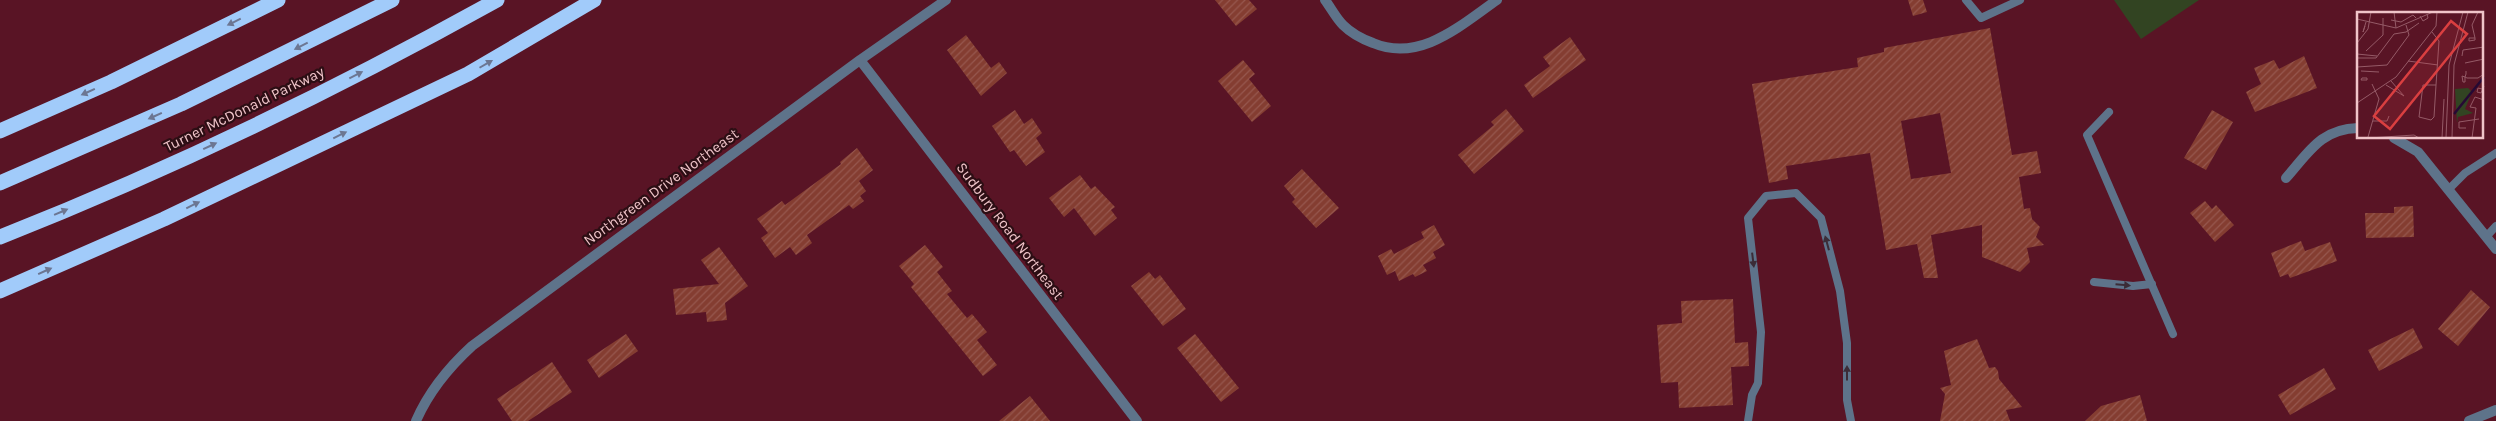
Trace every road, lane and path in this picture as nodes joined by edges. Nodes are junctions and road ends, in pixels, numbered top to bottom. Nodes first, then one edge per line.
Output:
1 (278, 0) edge
2 (392, 0) edge
3 (497, 0) edge
4 (594, 0) edge
5 (946, 0) edge
6 (1326, 0) edge
7 (1497, 0) edge
8 (1966, 0) edge
9 (2020, 0) edge
10 (860, 60) junction
11 (2108, 112) dead end
12 (2357, 128) edge
13 (0, 131) edge
14 (2396, 139) edge
15 (2496, 154) edge
16 (2286, 178) dead end
17 (0, 183) edge
18 (2449, 189) junction
19 (2496, 226) edge
20 (0, 237) edge
21 (2486, 237) junction
22 (2496, 249) edge
23 (2094, 282) dead end
24 (2152, 284) junction
25 (0, 291) edge
26 (2173, 334) dead end
27 (2496, 410) edge
28 (416, 421) edge
29 (1137, 421) edge
30 (1748, 421) edge
31 (1851, 421) edge
32 (2469, 421) edge

1 -> 13 highway
2 -> 17 highway, Turner McDonald Parkway
20 -> 3 highway, Turner McDonald Parkway
25 -> 4 highway
5 - 10 street, Northgreen Drive Northeast
6 - 7 street
8 - 9 lane
10 - 28 street, Northgreen Drive Northeast
10 - 29 street, Sudbury Road Northeast
11 - 24 lane
12 - 16 street
14 - 18 street
15 - 18 lane
18 - 21 street
19 - 21 lane
21 - 22 street
23 -> 24 lane
24 - 26 lane
27 - 32 street
31 -> 30 lane

